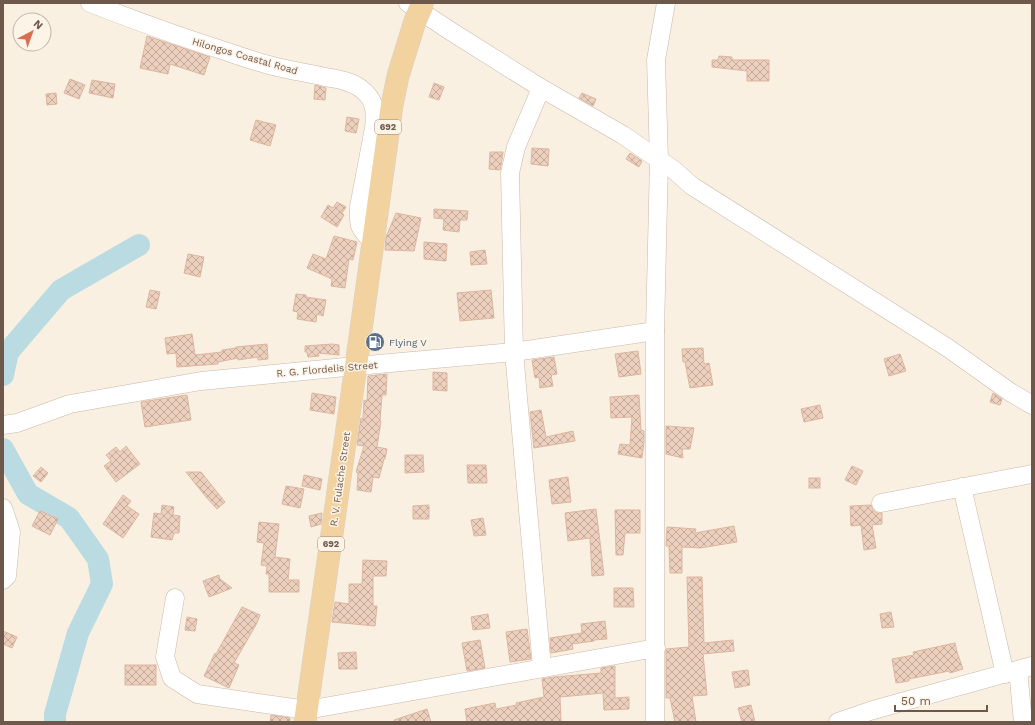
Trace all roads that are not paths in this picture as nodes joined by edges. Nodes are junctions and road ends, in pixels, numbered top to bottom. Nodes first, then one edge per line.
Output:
1 (90, 3) edge
2 (666, 3) edge
3 (415, 9) edge
4 (542, 88) junction
5 (659, 160) junction
6 (373, 238) junction
7 (655, 331) junction
8 (514, 352) junction
9 (356, 366) junction
10 (1032, 405) edge
11 (3, 425) edge
12 (1032, 474) edge
13 (962, 487) junction
14 (881, 502) dead end
15 (3, 508) edge
16 (3, 580) edge
17 (175, 598) dead end
18 (656, 648) junction
19 (542, 668) junction
20 (1018, 670) edge
21 (306, 716) edge
22 (656, 722) edge
23 (838, 722) edge
24 (1023, 722) edge

1 - 6 street, Hilongos Coastal Road
2 - 5 street
3 - 4 street
3 - 6 main road, 692
4 - 5 street
4 - 8 street
5 - 7 street
5 - 10 street
6 - 9 main road, R. V. Fulache Street / 692
7 - 8 street, R. G. Flordelis Street
7 - 18 street
8 - 9 street, R. G. Flordelis Street
8 - 19 street
9 - 11 street, R. G. Flordelis Street
9 - 21 main road, R. V. Fulache Street / 692
12 - 13 street
13 - 14 street
13 - 20 street
15 - 16 street
17 - 21 street
18 - 19 street
18 - 22 street
19 - 21 street
20 - 23 street
20 - 24 street

